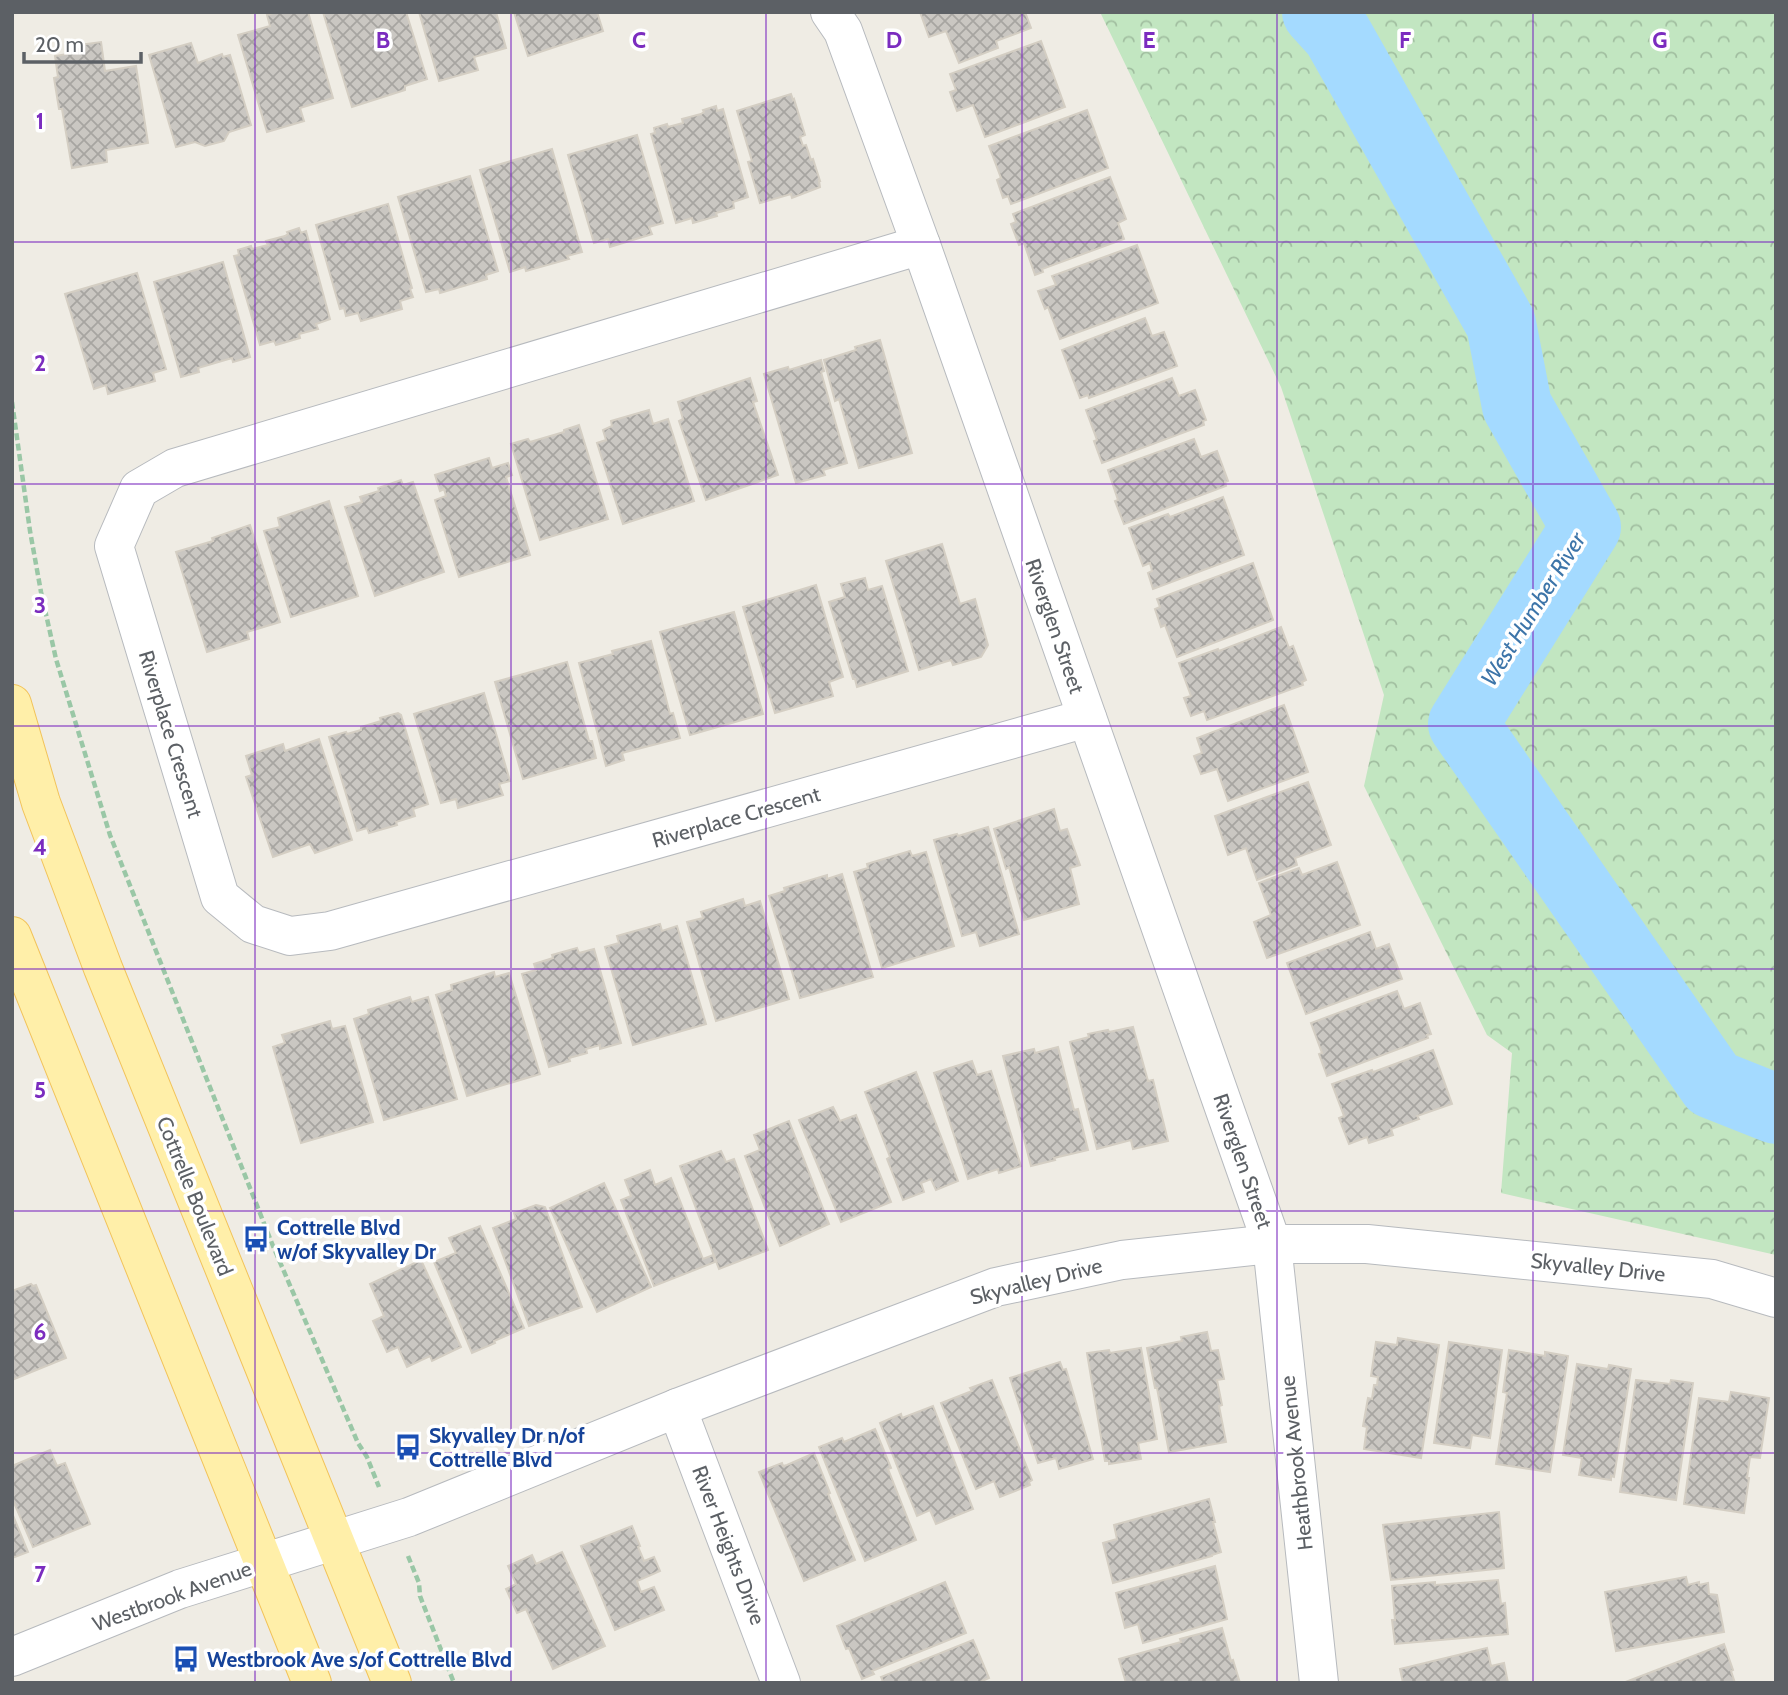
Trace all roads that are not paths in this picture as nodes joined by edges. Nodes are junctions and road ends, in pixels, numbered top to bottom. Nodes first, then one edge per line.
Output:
1 (830, 12) edge
2 (921, 245) junction
3 (12, 704) edge
4 (1087, 719) junction
5 (12, 936) edge
6 (1272, 1244) junction
7 (1776, 1298) edge
8 (677, 1408) junction
9 (335, 1541) junction
10 (263, 1563) junction
11 (12, 1657) edge
12 (312, 1683) edge
13 (392, 1683) edge
14 (781, 1683) edge
15 (1319, 1683) edge

1 - 2 street, Riverglen Street
2 - 4 street, Riverglen Street
2 - 4 street, Riverplace Crescent
3 - 9 main road, Cottrelle Boulevard
4 - 6 street, Riverglen Street
5 - 10 main road
6 - 7 street, Skyvalley Drive
6 - 8 street, Skyvalley Drive
6 - 15 street, Heathbrook Avenue
8 - 9 street, Skyvalley Drive
8 - 14 street, River Heights Drive
9 - 10 street, Westbrook Avenue
9 - 13 main road, Cottrelle Boulevard
10 - 11 street, Westbrook Avenue
10 - 12 main road

